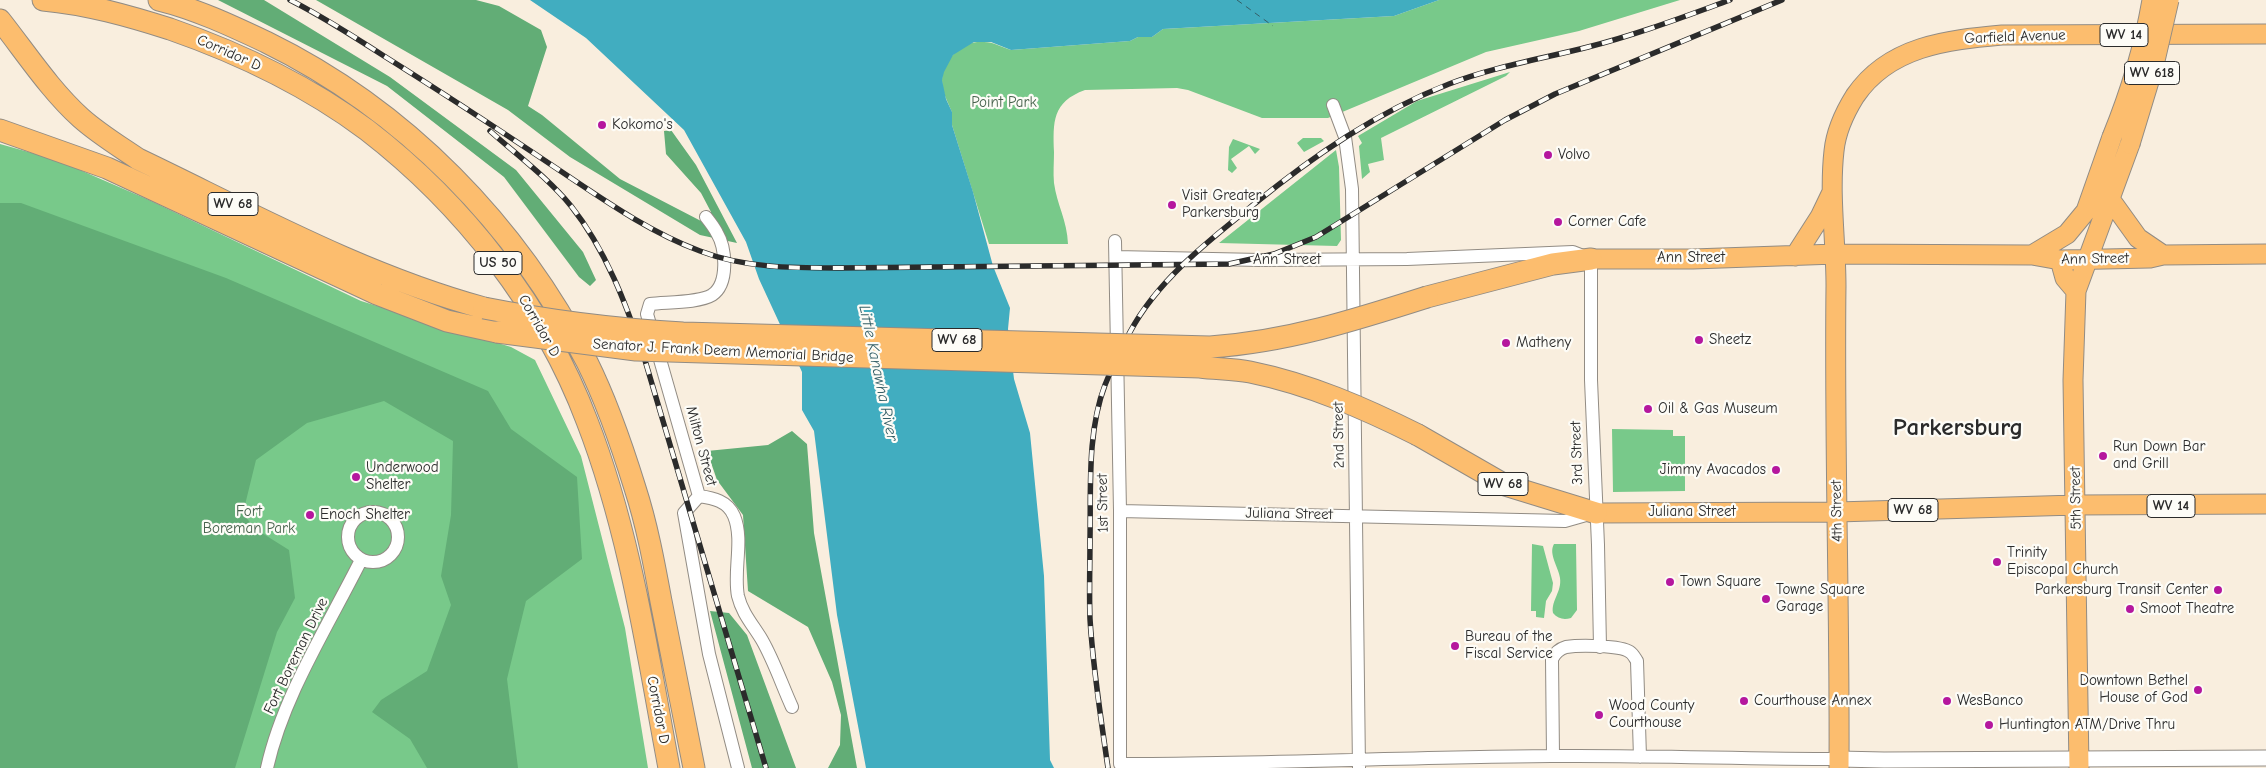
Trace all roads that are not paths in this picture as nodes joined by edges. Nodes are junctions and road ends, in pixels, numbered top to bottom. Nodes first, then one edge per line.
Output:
1 (44, 0) edge
2 (159, 0) edge
3 (2152, 0) edge
4 (2169, 0) edge
5 (0, 20) edge
6 (2266, 34) edge
7 (1333, 105) dead end
8 (0, 130) edge
9 (1834, 188) junction
10 (2110, 199) junction
11 (706, 217) dead end
12 (1115, 241) dead end
13 (1836, 254) junction
14 (2266, 254) edge
15 (2032, 255) junction
16 (2164, 255) junction
17 (1795, 256) junction
18 (1116, 257) junction
19 (1591, 258) junction
20 (1353, 259) junction
21 (2060, 260) junction
22 (2088, 260) junction
23 (2076, 290) junction
24 (699, 496) junction
25 (2266, 504) edge
26 (2076, 505) junction
27 (1120, 510) junction
28 (1837, 512) junction
29 (1596, 513) junction
30 (1356, 515) junction
31 (362, 560) junction
32 (1600, 647) junction
33 (792, 707) dead end
34 (1553, 756) junction
35 (1640, 757) junction
36 (2266, 758) edge
37 (1601, 762) edge
38 (1359, 763) edge
39 (1839, 763) edge
40 (2079, 763) edge
41 (266, 768) edge
42 (669, 768) edge
43 (694, 768) edge
44 (738, 768) edge

1 - 42 highway, Corridor D / US 50
2 - 43 highway, Corridor D / US 50
3 - 15 main road, WV 618, bridge
4 - 10 main road, WV 618, bridge
5 - 19 highway, Senator J. Frank Deem Memorial Bridge / WV 68, bridge
6 - 9 main road, Garfield Avenue / WV 14
7 - 20 street, 2nd Street
8 - 29 highway, Senator J. Frank Deem Memorial Bridge / WV 68, bridge
9 - 13 main road, Garfield Avenue / WV 14
9 - 17 main road
10 - 16 main road
10 - 22 main road, 5th Street
11 - 24 street, Milton Street
12 - 18 street, 1st Street
13 - 15 main road, Ann Street
13 - 17 main road, Ann Street
13 - 28 main road, 4th Street / WV 14
14 - 16 main road, Ann Street
15 - 21 main road, Ann Street
16 - 22 main road, Ann Street
17 - 19 main road, Ann Street / WV 68
18 - 20 street, Ann Street
18 - 27 street, 1st Street
19 - 20 street, Ann Street
19 - 29 street, 3rd Street
20 - 30 street, 2nd Street
21 - 22 main road, Ann Street
21 - 23 main road
22 - 23 main road, 5th Street
23 - 26 main road, 5th Street
24 - 33 street
24 - 44 street, Milton Street
25 - 26 main road, Juliana Street / WV 14
26 - 28 main road, Juliana Street / WV 68
26 - 40 main road, 5th Street
27 - 30 street, Juliana Street
27 - 38 street, 1st Street
28 - 29 main road, Juliana Street / WV 68
28 - 39 main road, 4th Street / WV 14
29 - 30 street, Juliana Street
29 - 32 street, 3rd Street
30 - 38 street, 2nd Street
31 - 31 street
31 - 41 street, Fort Boreman Drive
32 - 34 street
32 - 35 street
34 - 37 street
34 - 38 street
35 - 37 street
35 - 39 street
36 - 40 street
39 - 40 street

